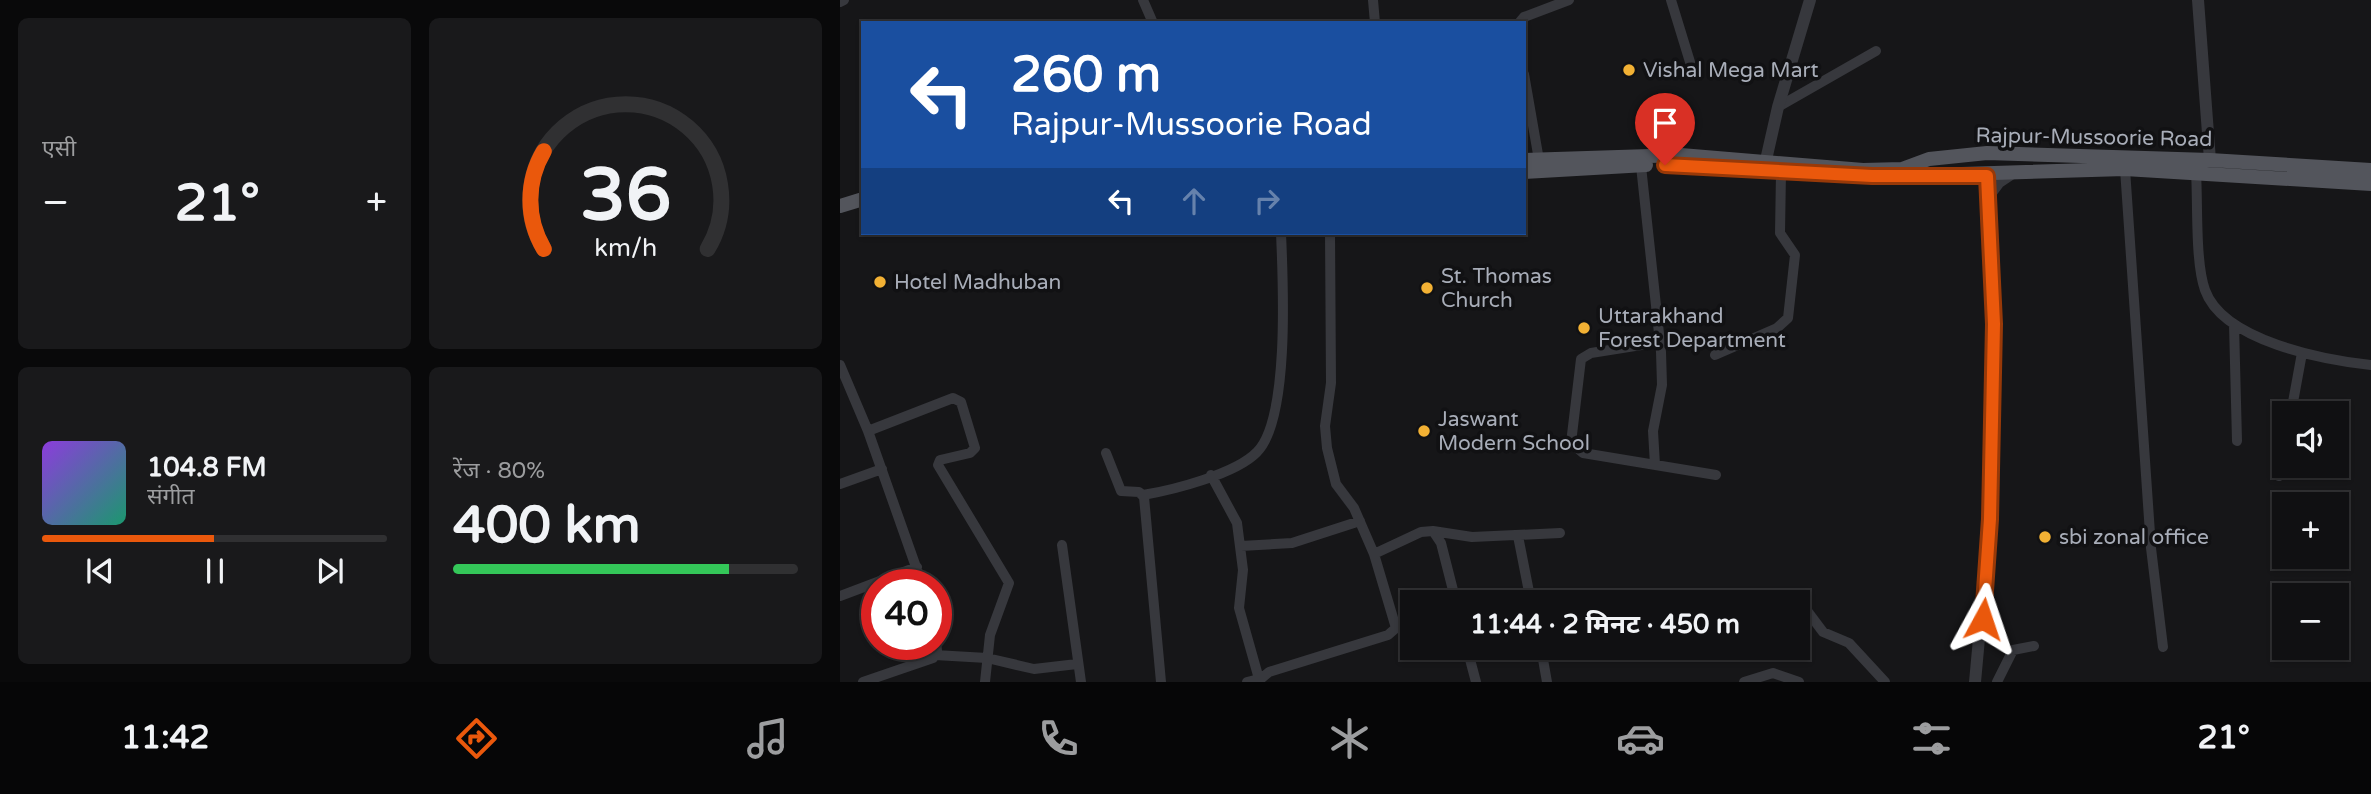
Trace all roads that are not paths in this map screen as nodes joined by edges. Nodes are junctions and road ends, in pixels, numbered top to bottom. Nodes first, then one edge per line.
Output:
1 (1143, 0) edge
2 (1373, 0) edge
3 (1569, 0) edge
4 (1671, 0) edge
5 (1810, 0) edge
6 (2198, 0) edge
7 (1152, 21) edge
8 (1374, 21) edge
9 (1521, 21) edge
10 (1876, 51) dead end
11 (1690, 62) dead end
12 (1526, 99) edge
13 (1778, 107) junction
14 (1993, 153) junction
15 (1977, 155) junction
16 (1531, 160) edge
17 (1766, 160) junction
18 (2210, 160) junction
19 (1641, 166) junction
20 (2125, 169) junction
21 (2371, 170) edge
22 (1526, 172) edge
23 (1782, 172) junction
24 (2014, 172) junction
25 (2196, 172) junction
26 (1986, 175) junction
27 (2371, 184) edge
28 (1987, 198) junction
29 (861, 200) edge
30 (840, 206) edge
31 (861, 210) edge
32 (840, 215) edge
33 (1281, 235) edge
34 (1330, 235) edge
35 (2234, 324) junction
36 (1660, 342) junction
37 (2302, 353) junction
38 (1715, 355) dead end
39 (840, 365) edge
40 (2371, 365) edge
41 (2293, 401) edge
42 (868, 431) junction
43 (2237, 441) dead end
44 (1106, 453) dead end
45 (1655, 465) junction
46 (882, 469) junction
47 (1211, 475) junction
48 (1716, 475) dead end
49 (840, 484) edge
50 (1143, 495) junction
51 (1360, 521) junction
52 (1433, 531) junction
53 (1560, 533) dead end
54 (1518, 536) junction
55 (1062, 545) dead end
56 (1241, 546) junction
57 (1374, 554) junction
58 (917, 567) joint
59 (1453, 590) edge
60 (1529, 590) edge
61 (840, 596) edge
62 (1810, 615) edge
63 (2034, 646) dead end
64 (2163, 647) dead end
65 (952, 656) edge
66 (987, 658) junction
67 (929, 660) edge
68 (1470, 660) edge
69 (1543, 660) edge
70 (1077, 664) junction
71 (2002, 668) junction
72 (1768, 678) edge
73 (1258, 680) edge
74 (863, 682) edge
75 (985, 682) edge
76 (1081, 682) edge
77 (1161, 682) edge
78 (1247, 682) edge
79 (1476, 682) edge
80 (1548, 682) edge
81 (1744, 682) edge
82 (1799, 682) edge
83 (1885, 682) edge
84 (1975, 682) edge
85 (1997, 682) edge
86 (2009, 682) edge

1 - 7 street
2 - 8 street
3 - 9 street
4 - 11 street
5 - 13 street
6 - 18 street
10 - 13 street
12 - 16 street
13 - 17 street
14 - 15 main road, Rajpur-Mussoorie Road
14 - 18 main road, Rajpur-Mussoorie Road
14 - 26 main road
15 - 17 main road, Rajpur-Mussoorie Road
15 - 26 main road
16 - 17 main road, Rajpur-Mussoorie Road
18 - 21 main road, Rajpur-Mussoorie Road
19 - 22 main road, Rajpur-Mussoorie Road
19 - 23 main road, Rajpur-Mussoorie Road
19 - 36 street
20 - 24 main road, Rajpur-Mussoorie Road
20 - 25 main road, Rajpur-Mussoorie Road
20 - 64 street
23 - 26 main road, Rajpur-Mussoorie Road
23 - 38 street
24 - 26 main road, Rajpur-Mussoorie Road
24 - 28 street
25 - 27 main road, Rajpur-Mussoorie Road
25 - 35 street
26 - 28 street
28 - 84 street
29 - 30 main road
31 - 32 main road
33 - 47 street
34 - 51 street
35 - 37 street
35 - 43 street
36 - 45 street
36 - 45 street
37 - 40 street
37 - 41 street
39 - 42 street
42 - 46 street
42 - 66 street
44 - 50 street
45 - 48 street
46 - 49 street
46 - 58 street
47 - 50 street
47 - 56 street
50 - 77 street
51 - 56 street
51 - 57 street
52 - 54 street
52 - 57 street
52 - 59 street
53 - 54 street
54 - 60 street
55 - 70 street
56 - 73 street
57 - 73 street
58 - 61 street
62 - 83 street
63 - 71 street
65 - 66 street
66 - 70 street
66 - 75 street
67 - 74 street
68 - 79 street
69 - 80 street
70 - 76 street
71 - 85 street
71 - 86 street
72 - 81 street
72 - 82 street
73 - 78 street

